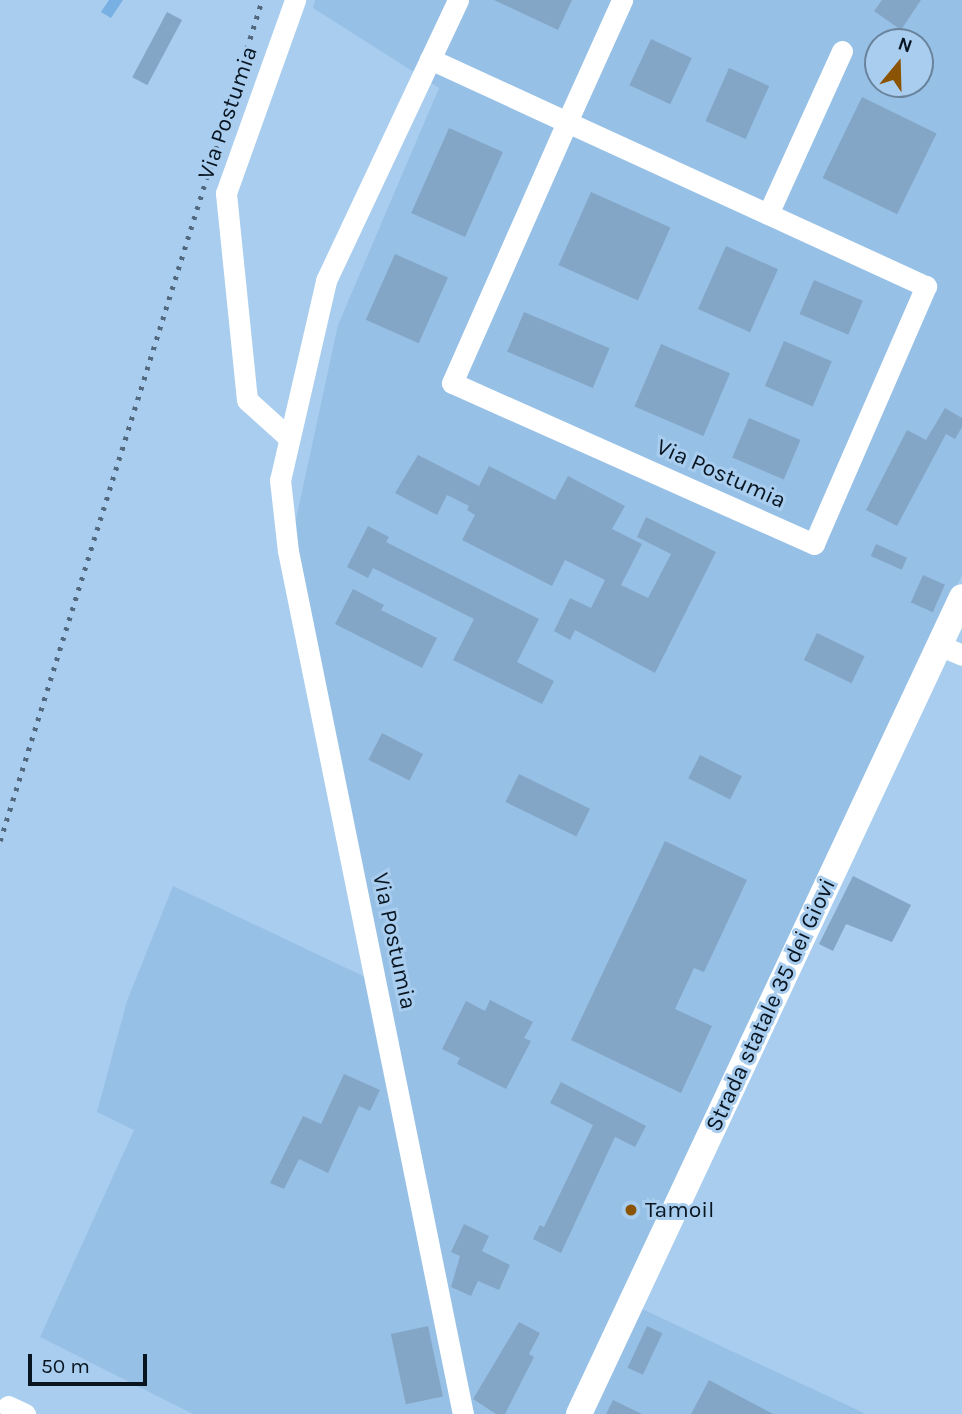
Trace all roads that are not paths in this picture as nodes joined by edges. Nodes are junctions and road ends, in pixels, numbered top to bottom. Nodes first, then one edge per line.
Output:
1 (295, 0) edge
2 (458, 0) edge
3 (622, 0) edge
4 (842, 51) dead end
5 (430, 59) junction
6 (568, 122) junction
7 (768, 214) junction
8 (288, 437) junction
9 (962, 597) edge
10 (951, 650) edge
11 (463, 1414) edge
12 (579, 1414) edge

1 - 8 street, Via Postumia
2 - 5 street, Via Postumia
3 - 6 street, Via Postumia
4 - 7 street
5 - 6 street, Via Postumia
5 - 8 street, Via Postumia
6 - 7 street, Via Postumia
6 - 7 street, Via Postumia
8 - 11 street, Via Postumia
9 - 10 main road, Strada statale 35 dei Giovi
10 - 12 main road, Strada statale 35 dei Giovi

